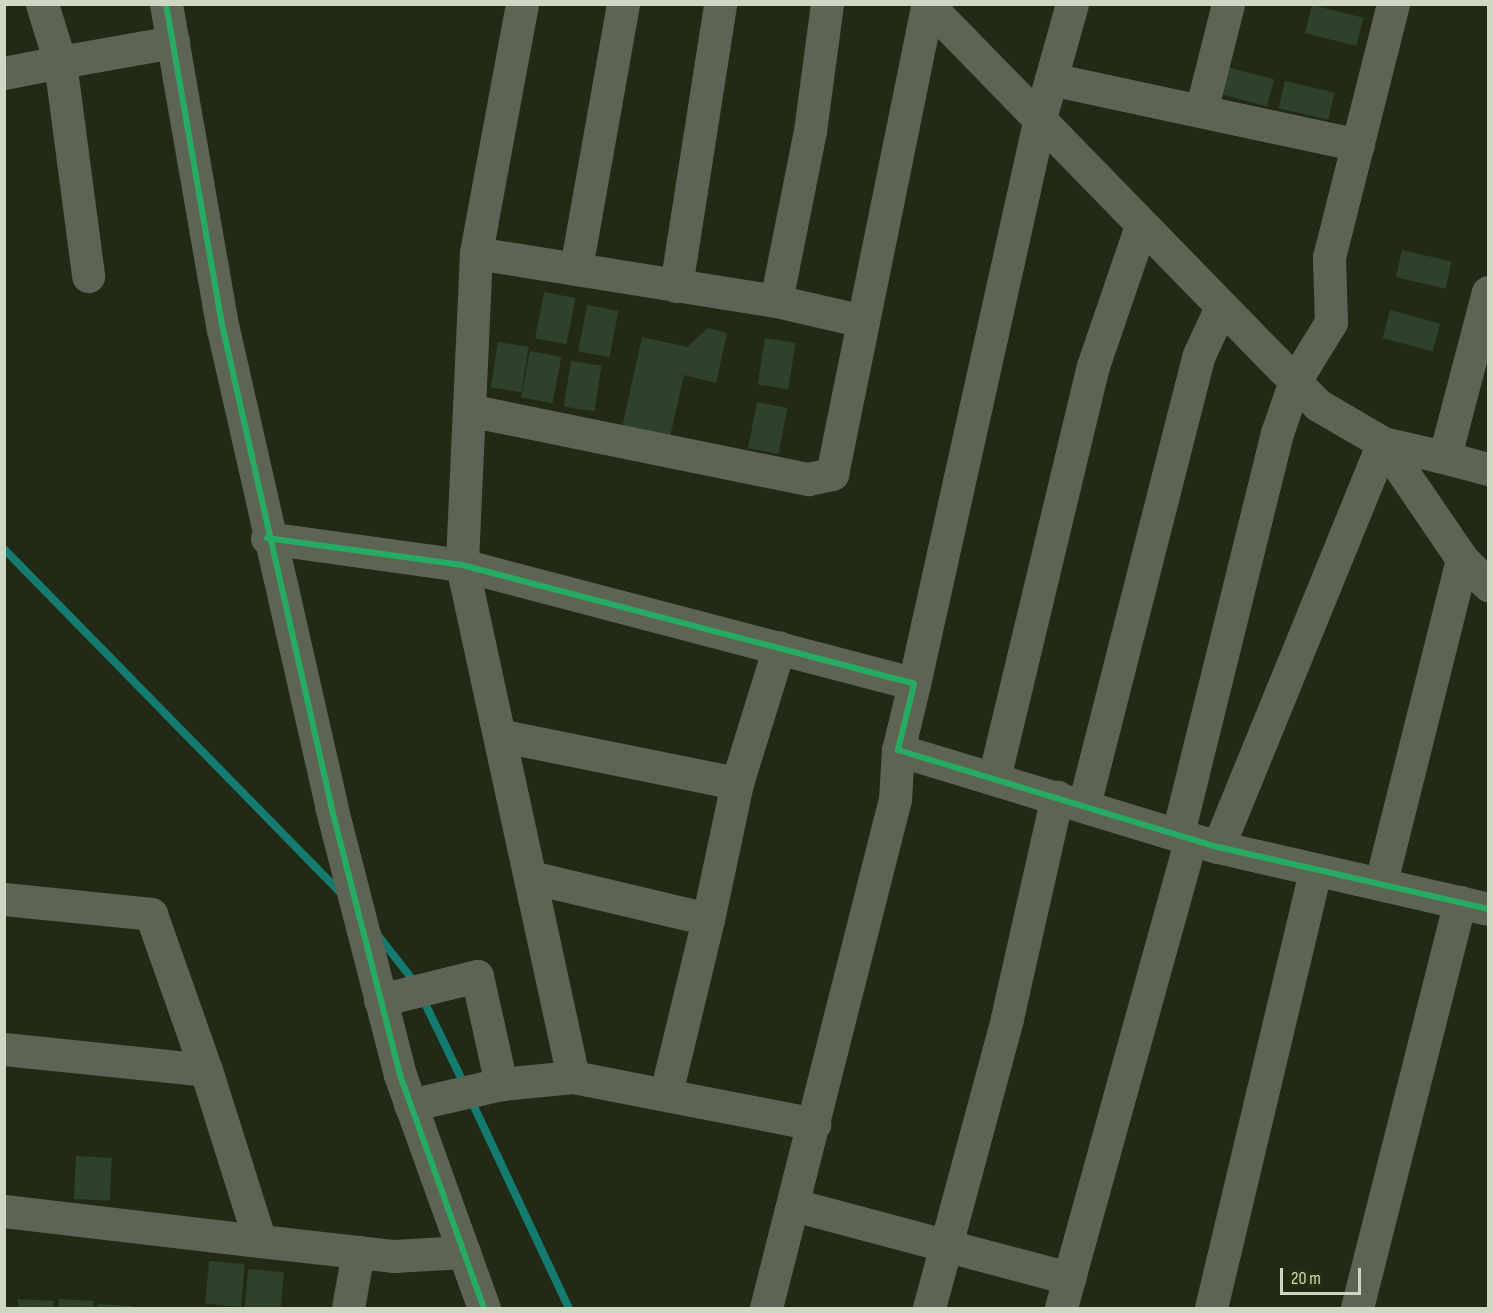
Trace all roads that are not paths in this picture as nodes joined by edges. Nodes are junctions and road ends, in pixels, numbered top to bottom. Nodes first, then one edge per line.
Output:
1 (42, 4) edge
2 (166, 4) edge
3 (522, 4) edge
4 (623, 4) edge
5 (720, 4) edge
6 (827, 4) edge
7 (1072, 4) edge
8 (1228, 4) edge
9 (1393, 4) edge
10 (927, 5) edge
11 (172, 42) junction
12 (60, 62) junction
13 (4, 73) edge
14 (1051, 79) junction
15 (1201, 111) junction
16 (1039, 122) junction
17 (1358, 145) junction
18 (1141, 226) junction
19 (476, 253) junction
20 (576, 268) junction
21 (88, 276) dead end
22 (676, 286) junction
23 (1488, 292) edge
24 (776, 301) junction
25 (1221, 307) junction
26 (862, 321) junction
27 (1295, 381) junction
28 (473, 411) junction
29 (1383, 443) junction
30 (1438, 456) junction
31 (1488, 469) edge
32 (267, 538) junction
33 (1462, 559) junction
34 (462, 565) junction
35 (1488, 585) edge
36 (778, 647) junction
37 (914, 684) junction
38 (502, 736) junction
39 (898, 750) junction
40 (994, 778) junction
41 (737, 783) junction
42 (1071, 801) junction
43 (1196, 840) junction
44 (1315, 871) junction
45 (531, 877) junction
46 (1381, 882) junction
47 (4, 899) edge
48 (1474, 906) edge
49 (708, 919) junction
50 (390, 998) junction
51 (4, 1049) edge
52 (206, 1070) junction
53 (573, 1077) junction
54 (494, 1086) junction
55 (666, 1093) junction
56 (410, 1105) junction
57 (814, 1124) junction
58 (794, 1205) junction
59 (4, 1210) edge
60 (260, 1241) junction
61 (946, 1247) junction
62 (358, 1252) junction
63 (464, 1252) junction
64 (1065, 1293) edge
65 (348, 1308) edge
66 (484, 1308) edge
67 (766, 1308) edge
68 (929, 1308) edge
69 (1211, 1308) edge
70 (1357, 1308) edge

1 - 12 street
2 - 11 street
3 - 19 street
4 - 20 street
5 - 22 street
6 - 24 street
7 - 14 street
8 - 15 street
9 - 17 street
10 - 16 street
10 - 26 street
11 - 12 street
11 - 32 street
12 - 13 street
12 - 21 street
14 - 15 street
14 - 16 street
15 - 17 street
16 - 18 street
16 - 37 street
17 - 27 street
18 - 25 street
18 - 40 street
19 - 20 street
19 - 28 street
20 - 22 street
22 - 24 street
23 - 30 street
24 - 26 street
25 - 27 street
25 - 42 street
26 - 28 street
27 - 29 street
27 - 43 street
28 - 34 street
29 - 30 street
29 - 33 street
29 - 43 street
30 - 31 street
32 - 34 street
32 - 50 street
33 - 35 street
33 - 46 street
34 - 36 street
34 - 38 street
36 - 37 street
36 - 41 street
37 - 39 street
38 - 41 street
38 - 45 street
39 - 40 street
39 - 57 street
40 - 42 street
41 - 49 street
42 - 43 street
42 - 61 street
43 - 44 street
43 - 64 street
44 - 46 street
44 - 69 street
45 - 49 street
45 - 53 street
46 - 48 street
47 - 52 street
48 - 70 street
49 - 55 street
50 - 54 street
50 - 56 street
51 - 52 street
52 - 60 street
53 - 54 street
53 - 55 street
54 - 56 street
55 - 57 street
56 - 63 street
57 - 58 street
58 - 61 street
58 - 67 street
59 - 60 street
60 - 62 street
61 - 64 street
61 - 68 street
62 - 63 street
62 - 65 street
63 - 66 street

